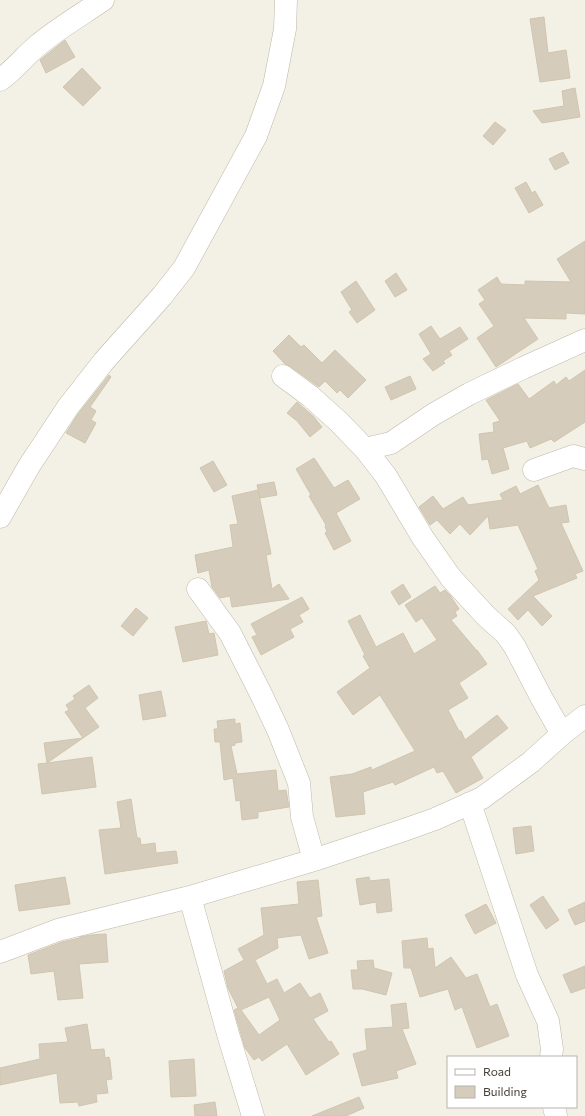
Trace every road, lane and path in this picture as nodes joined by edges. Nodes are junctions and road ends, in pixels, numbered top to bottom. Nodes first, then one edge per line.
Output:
1 (103, 0) edge
2 (286, 0) edge
3 (0, 80) edge
4 (585, 340) edge
5 (283, 376) dead end
6 (365, 448) junction
7 (585, 459) edge
8 (534, 470) dead end
9 (6, 490) edge
10 (0, 517) edge
11 (198, 589) dead end
12 (585, 716) edge
13 (562, 734) junction
14 (470, 803) junction
15 (314, 860) junction
16 (190, 897) junction
17 (0, 952) edge
18 (551, 1056) edge
19 (253, 1116) edge

1 - 3 street
2 - 9 street
4 - 6 street
5 - 6 street
6 - 13 street
7 - 8 street
9 - 10 street
11 - 15 street
12 - 13 street
13 - 14 street
14 - 15 street
14 - 18 street
15 - 16 street
16 - 17 street
16 - 19 street

